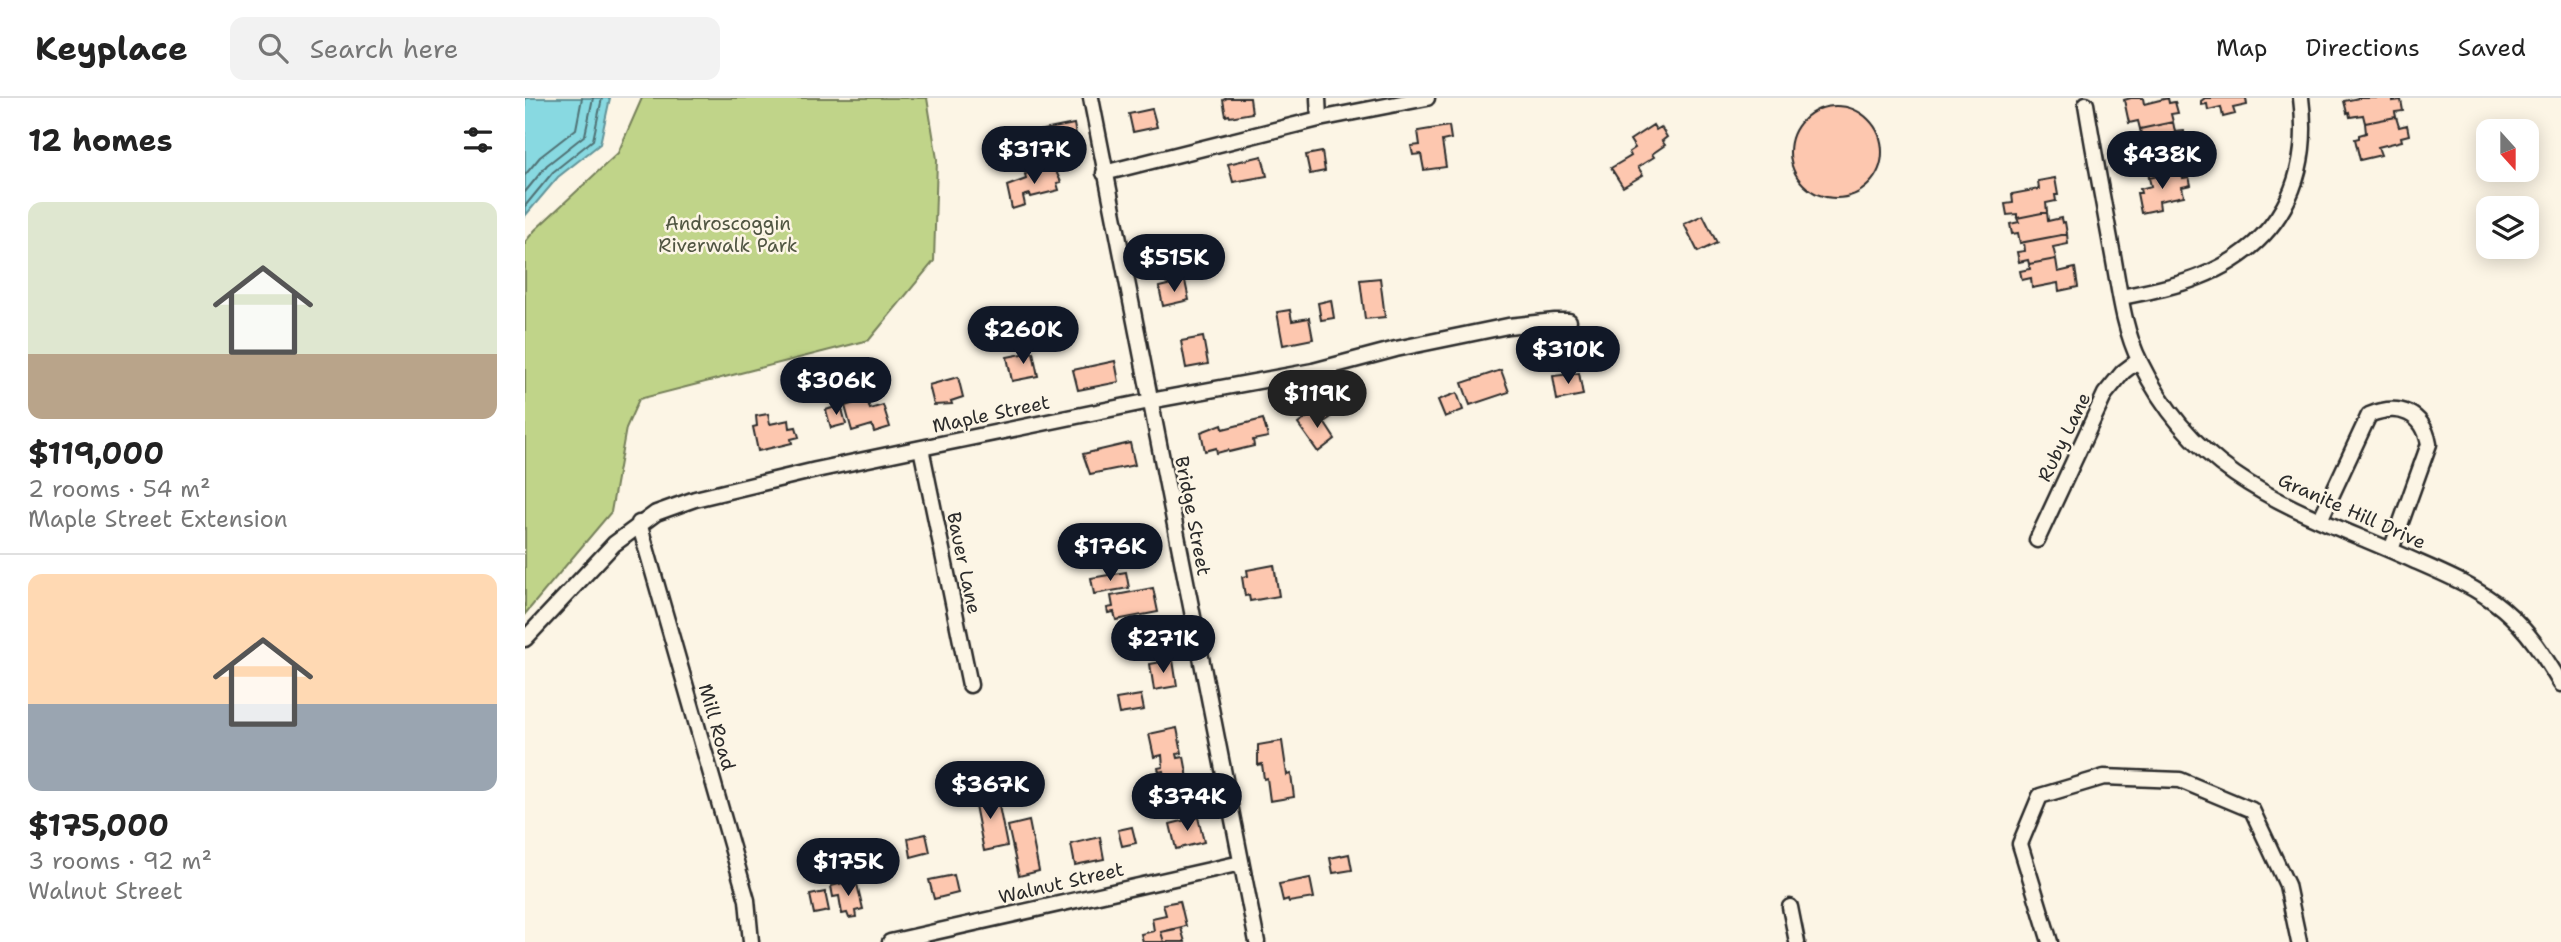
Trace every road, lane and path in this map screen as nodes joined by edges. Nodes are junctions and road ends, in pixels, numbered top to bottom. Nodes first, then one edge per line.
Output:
1 (1091, 98) edge
2 (1318, 98) edge
3 (1427, 98) edge
4 (2301, 98) edge
5 (2086, 104) dead end
6 (1319, 119) junction
7 (1104, 173) junction
8 (2120, 297) junction
9 (1569, 321) dead end
10 (2139, 360) junction
11 (1150, 401) junction
12 (921, 448) junction
13 (2320, 520) junction
14 (639, 523) junction
15 (2037, 540) dead end
16 (2391, 550) junction
17 (525, 639) edge
18 (2561, 684) edge
19 (970, 685) dead end
20 (1241, 863) junction
21 (1790, 907) dead end
22 (751, 942) edge
23 (890, 942) edge
24 (1257, 942) edge
25 (1797, 942) edge
26 (2050, 942) edge
27 (2299, 942) edge

1 - 7 street, Bridge Street
2 - 6 street
3 - 6 street
4 - 8 street
5 - 8 street, Granite Hill Drive
6 - 7 street
7 - 11 street, Bridge Street
8 - 10 street, Granite Hill Drive
9 - 11 street, Maple Street
10 - 13 street, Granite Hill Drive
10 - 15 street, Ruby Lane
11 - 12 street, Maple Street
11 - 20 street, Bridge Street
12 - 14 street, Maple Street
12 - 19 street, Bauer Lane
13 - 16 street, Granite Hill Drive
13 - 16 street
14 - 17 street, Maple Street
14 - 22 street, Mill Road
16 - 18 street, Granite Hill Drive
20 - 23 street, Walnut Street
20 - 24 street, Bridge Street
21 - 25 street
26 - 27 street

